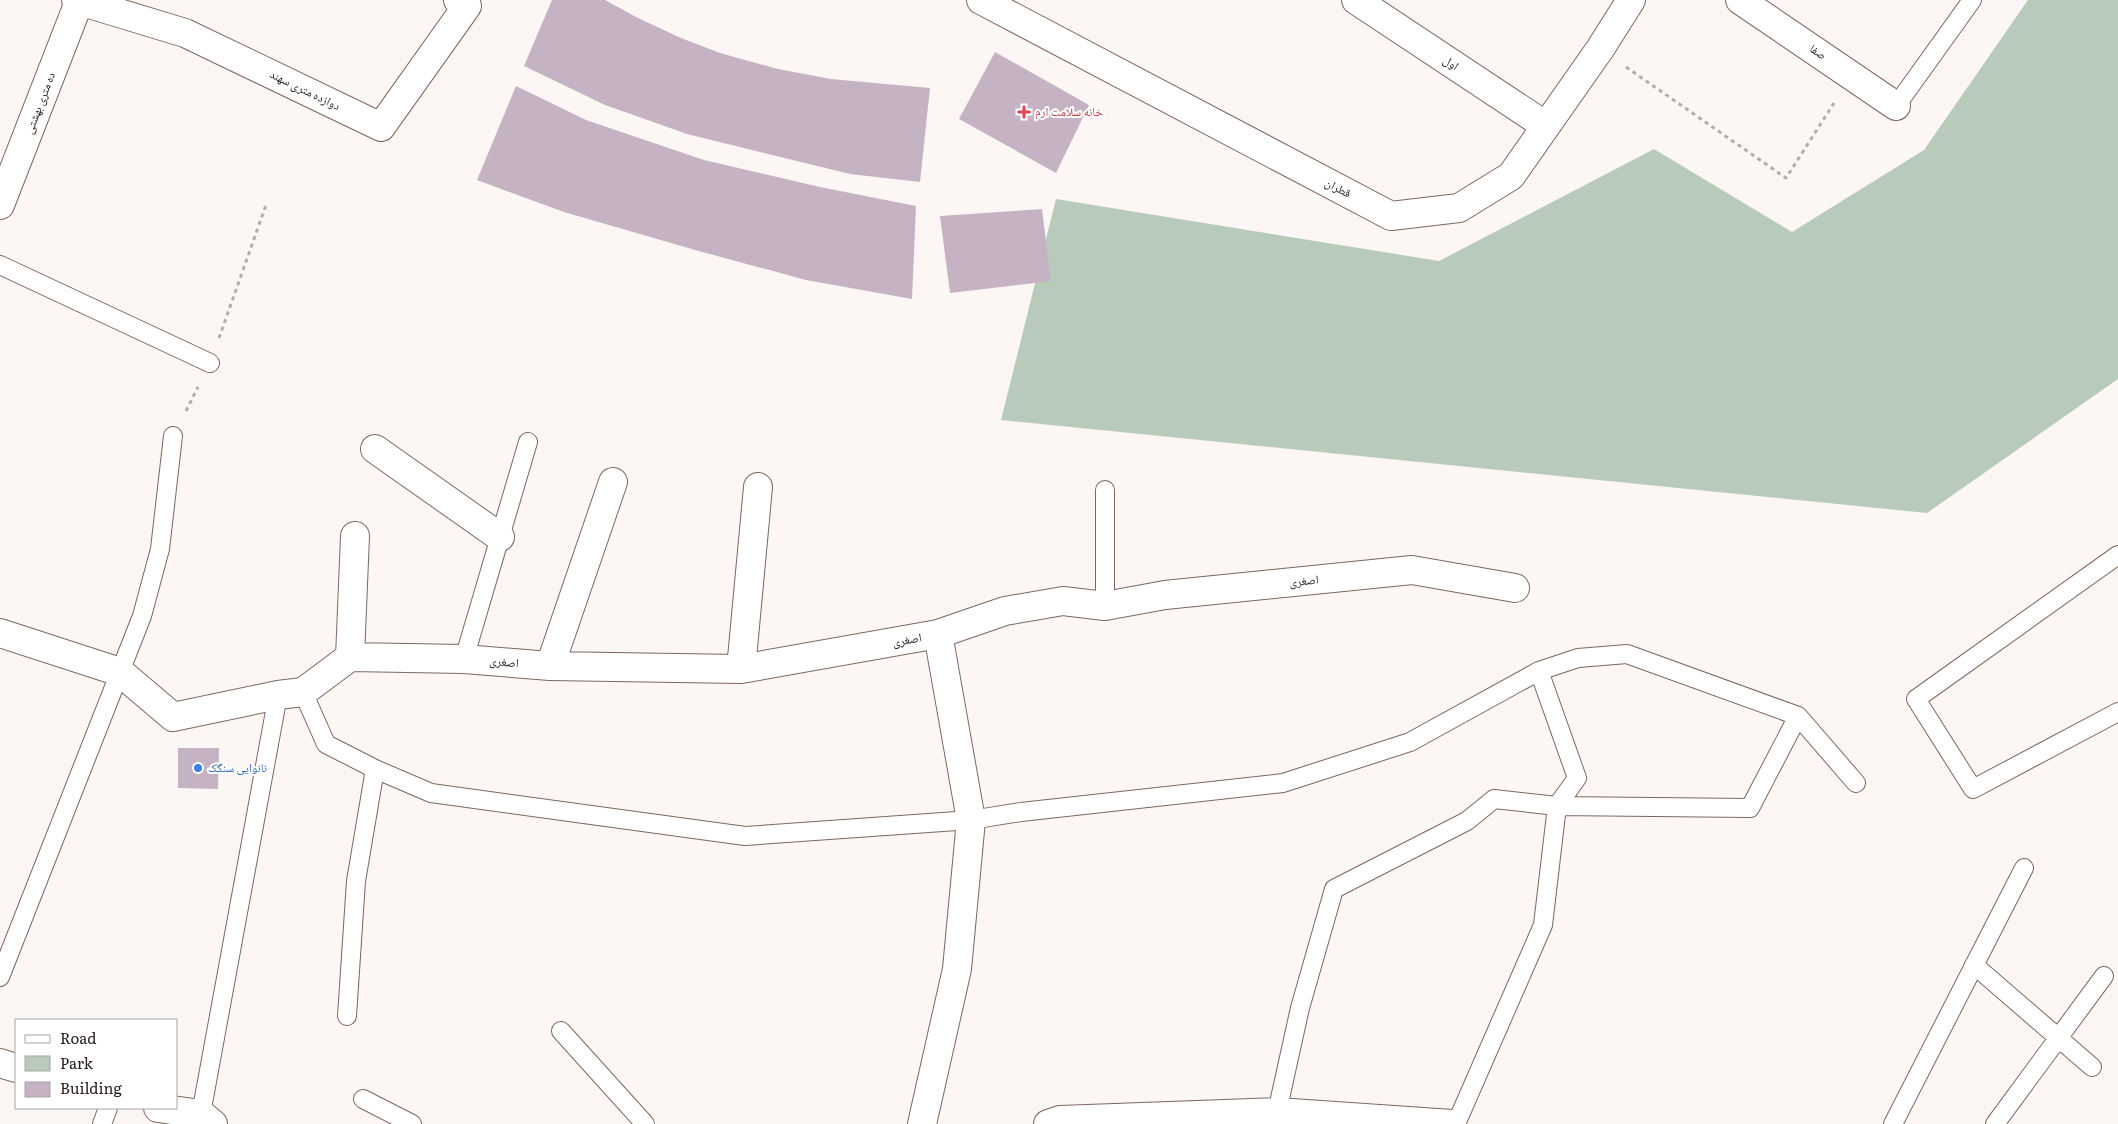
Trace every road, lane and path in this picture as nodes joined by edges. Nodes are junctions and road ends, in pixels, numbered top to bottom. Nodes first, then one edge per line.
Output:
1 (458, 0) edge
2 (981, 0) edge
3 (1356, 0) edge
4 (1631, 0) edge
5 (1740, 0) edge
6 (1972, 0) edge
7 (78, 1) edge
8 (1600, 49) junction
9 (1852, 75) junction
10 (1896, 106) joint
11 (1546, 126) junction
12 (0, 204) edge
13 (266, 205) dead end
14 (0, 265) edge
15 (210, 363) junction
16 (173, 436) joint
17 (528, 442) dead end
18 (375, 449) dead end
19 (613, 482) dead end
20 (758, 487) dead end
21 (1105, 490) dead end
22 (355, 536) dead end
23 (500, 537) junction
24 (2118, 555) edge
25 (1515, 588) dead end
26 (1105, 606) junction
27 (0, 633) edge
28 (938, 634) junction
29 (350, 657) junction
30 (464, 658) junction
31 (550, 666) junction
32 (741, 670) junction
33 (1539, 671) junction
34 (120, 672) junction
35 (290, 693) junction
36 (2118, 712) edge
37 (1798, 716) junction
38 (375, 769) junction
39 (1856, 783) dead end
40 (1557, 806) junction
41 (972, 820) junction
42 (2024, 868) dead end
43 (1974, 965) junction
44 (2104, 976) dead end
45 (0, 977) edge
46 (347, 1016) dead end
47 (561, 1031) dead end
48 (2058, 1037) junction
49 (0, 1063) edge
50 (2092, 1067) dead end
51 (15, 1068) edge
52 (363, 1099) dead end
53 (108, 1109) edge
54 (162, 1109) edge
55 (1277, 1112) junction
56 (207, 1119) edge
57 (102, 1124) edge
58 (412, 1124) edge
59 (645, 1124) edge
60 (922, 1124) edge
61 (1048, 1124) edge
62 (1443, 1124) edge
63 (1893, 1124) edge
64 (1995, 1124) edge

1 - 7 street, دوازده متری سهند
2 - 11 street, قطران
3 - 11 street, اول
4 - 8 street, قطران
5 - 9 street, صفا
6 - 10 lane
7 - 12 street, ده متری بهشتی
8 - 9 path
8 - 11 street, قطران
9 - 10 street, صفا
13 - 15 path
14 - 15 lane
15 - 16 path
16 - 34 lane
17 - 23 lane
18 - 23 street
19 - 31 street
20 - 32 street
21 - 26 lane
22 - 29 street
23 - 30 lane
24 - 36 lane
25 - 26 street, اصغری
26 - 28 street, اصغری
27 - 34 street
28 - 32 street, اصغری
28 - 41 street
29 - 30 street, اصغری
29 - 35 street
30 - 31 street, اصغری
31 - 32 street, اصغری
33 - 37 lane
33 - 40 lane
33 - 41 lane
34 - 35 street
34 - 45 lane
35 - 38 lane
35 - 56 lane
37 - 39 lane
37 - 40 lane
38 - 41 lane
38 - 46 lane
40 - 55 lane
40 - 62 lane
41 - 60 street
42 - 43 lane
43 - 48 lane
43 - 63 lane
44 - 48 lane
47 - 59 lane
48 - 50 lane
48 - 64 lane
49 - 51 street
52 - 58 lane
53 - 57 lane
54 - 56 street
55 - 61 street
55 - 62 street

